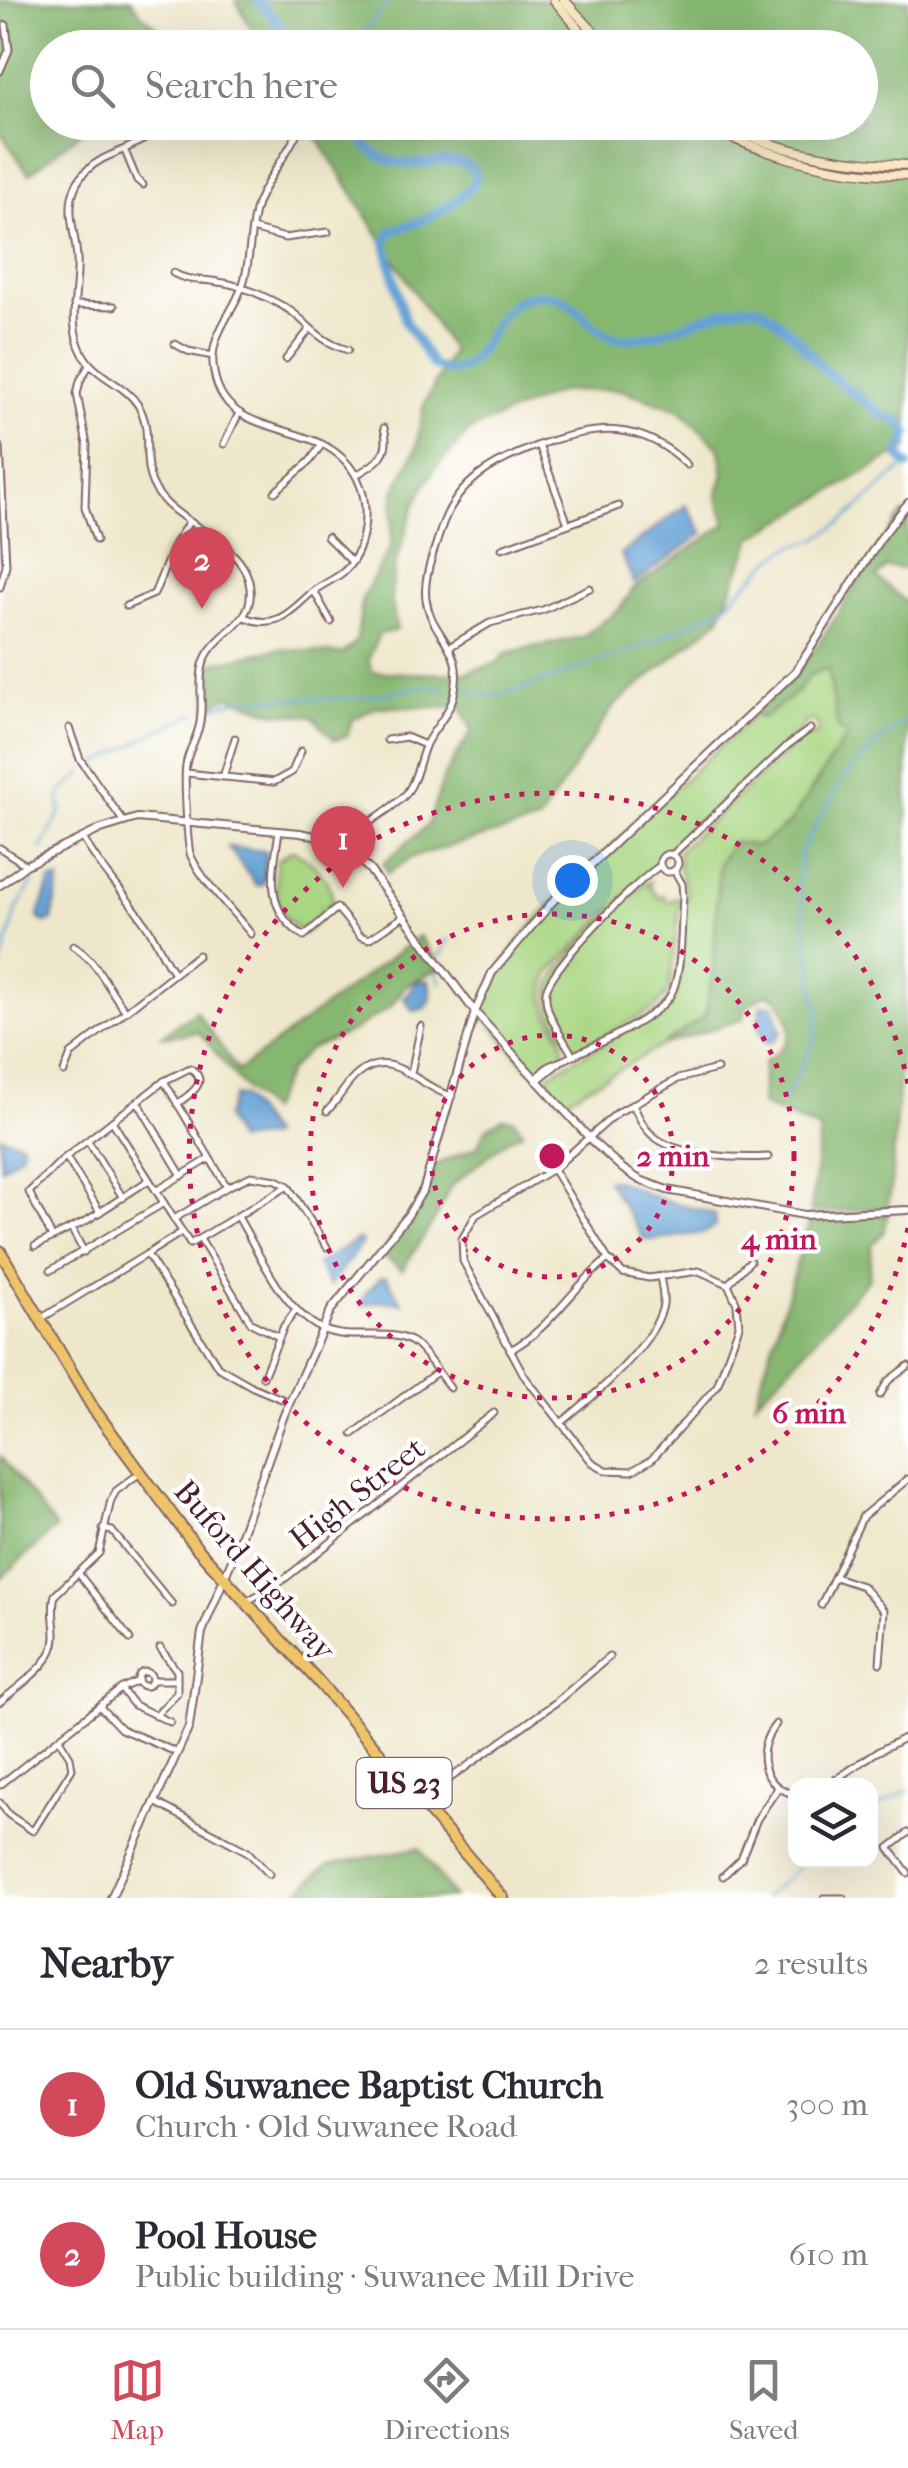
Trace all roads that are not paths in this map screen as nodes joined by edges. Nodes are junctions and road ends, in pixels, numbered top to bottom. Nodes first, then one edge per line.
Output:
1 (554, 0) edge
2 (564, 0) edge
3 (6, 25) dead end
4 (579, 30) edge
5 (593, 30) edge
6 (0, 71) edge
7 (144, 140) edge
8 (294, 140) edge
9 (732, 140) edge
10 (766, 140) edge
11 (125, 151) junction
12 (908, 164) edge
13 (908, 174) edge
14 (143, 185) dead end
15 (252, 230) junction
16 (328, 232) dead end
17 (173, 273) dead end
18 (241, 289) junction
19 (74, 306) junction
20 (114, 306) dead end
21 (308, 330) junction
22 (175, 344) dead end
23 (348, 350) dead end
24 (213, 356) junction
25 (286, 360) dead end
26 (90, 364) junction
27 (239, 413) junction
28 (384, 428) dead end
29 (224, 444) dead end
30 (322, 444) junction
31 (539, 445) junction
32 (0, 448) edge
33 (687, 466) dead end
34 (356, 476) junction
35 (275, 492) dead end
36 (908, 503) edge
37 (619, 506) dead end
38 (189, 522) junction
39 (568, 524) junction
40 (327, 537) dead end
41 (96, 540) dead end
42 (502, 548) dead end
43 (352, 562) junction
44 (0, 587) edge
45 (590, 588) dead end
46 (314, 591) junction
47 (126, 606) dead end
48 (244, 616) junction
49 (330, 622) dead end
50 (451, 646) junction
51 (69, 728) dead end
52 (810, 729) dead end
53 (236, 738) dead end
54 (387, 740) dead end
55 (426, 745) junction
56 (301, 751) dead end
57 (186, 774) junction
58 (223, 777) junction
59 (123, 821) junction
60 (189, 821) junction
61 (279, 831) junction
62 (83, 838) junction
63 (0, 848) edge
64 (349, 852) junction
65 (672, 854) junction
66 (26, 865) junction
67 (660, 866) junction
68 (674, 870) junction
69 (0, 886) edge
70 (404, 916) junction
71 (250, 934) dead end
72 (73, 946) dead end
73 (198, 955) dead end
74 (174, 973) junction
75 (126, 1011) junction
76 (475, 1012) junction
77 (421, 1026) dead end
78 (573, 1056) junction
79 (717, 1069) dead end
80 (64, 1072) dead end
81 (411, 1072) junction
82 (536, 1081) junction
83 (164, 1082) junction
84 (452, 1096) junction
85 (138, 1102) junction
86 (177, 1104) junction
87 (632, 1105) junction
88 (327, 1111) dead end
89 (112, 1121) junction
90 (589, 1138) junction
91 (88, 1140) junction
92 (768, 1156) dead end
93 (66, 1157) junction
94 (210, 1159) junction
95 (553, 1169) junction
96 (182, 1176) junction
97 (149, 1180) junction
98 (227, 1186) junction
99 (288, 1186) junction
100 (156, 1191) junction
101 (123, 1198) junction
102 (164, 1203) junction
103 (908, 1210) edge
104 (100, 1212) junction
105 (238, 1217) junction
106 (174, 1219) junction
107 (71, 1228) junction
108 (182, 1232) junction
109 (52, 1237) junction
110 (200, 1239) junction
111 (35, 1246) dead end
112 (326, 1247) dead end
113 (0, 1251) edge
114 (84, 1252) junction
115 (147, 1254) junction
116 (608, 1259) junction
117 (750, 1261) dead end
118 (51, 1270) dead end
119 (660, 1276) junction
120 (728, 1284) junction
121 (296, 1310) junction
122 (40, 1319) junction
123 (322, 1329) junction
124 (279, 1337) junction
125 (510, 1350) junction
126 (908, 1366) edge
127 (437, 1372) junction
128 (263, 1378) dead end
129 (450, 1388) dead end
130 (880, 1395) dead end
131 (289, 1402) junction
132 (494, 1413) dead end
133 (561, 1424) junction
134 (354, 1434) dead end
135 (140, 1474) junction
136 (908, 1479) edge
137 (103, 1529) junction
138 (78, 1573) junction
139 (835, 1577) junction
140 (225, 1580) junction
141 (244, 1602) junction
142 (172, 1604) dead end
143 (820, 1606) dead end
144 (130, 1639) dead end
145 (160, 1648) dead end
146 (608, 1657) dead end
147 (880, 1663) dead end
148 (177, 1680) junction
149 (121, 1689) junction
150 (0, 1702) edge
151 (100, 1706) junction
152 (155, 1716) junction
153 (170, 1722) dead end
154 (776, 1724) dead end
155 (908, 1736) edge
156 (59, 1738) junction
157 (179, 1754) junction
158 (838, 1778) edge
159 (0, 1785) edge
160 (778, 1788) junction
161 (788, 1792) edge
162 (419, 1800) junction
163 (0, 1803) edge
164 (157, 1803) junction
165 (908, 1833) edge
166 (908, 1873) edge
167 (269, 1874) dead end
168 (724, 1876) dead end
169 (111, 1898) edge
170 (503, 1898) edge
171 (824, 1898) edge
172 (843, 1898) edge

1 - 4 main road
2 - 5 main road
3 - 6 street
7 - 11 street
8 - 15 street
9 - 13 main road
10 - 12 main road
11 - 14 street
11 - 19 street
15 - 16 street
15 - 18 street
17 - 18 street
18 - 21 street
18 - 24 street
19 - 20 street
19 - 26 street
21 - 23 street
21 - 25 street
22 - 24 street
24 - 27 street
26 - 38 street
26 - 41 street
27 - 29 street
27 - 30 street
28 - 34 street
30 - 34 street
30 - 35 street
31 - 33 street
31 - 39 street
31 - 50 street
32 - 44 street
34 - 43 street
36 - 76 street
37 - 39 street
38 - 47 street
38 - 48 street
39 - 42 street
40 - 43 street
43 - 46 street
45 - 50 street
46 - 48 street
46 - 49 street
48 - 57 street
50 - 55 street
51 - 59 street
52 - 65 street
53 - 58 street
54 - 55 street
55 - 64 street
56 - 58 street
57 - 58 street
57 - 60 street
59 - 60 street
59 - 62 street
60 - 61 street
60 - 71 street
61 - 64 street
61 - 70 street
62 - 66 street
62 - 74 street
63 - 66 street
64 - 70 street
65 - 67 street
65 - 68 street
66 - 69 street
67 - 68 street
67 - 78 street
68 - 78 street
70 - 76 street
72 - 75 street
73 - 74 street
74 - 75 street
75 - 80 street
76 - 82 street
76 - 84 street
77 - 81 street
78 - 82 street
79 - 87 street
81 - 84 street
81 - 88 street
82 - 90 street
83 - 85 street
83 - 86 street
83 - 86 street
84 - 123 street
85 - 89 street
85 - 96 street
86 - 94 street
87 - 90 street
87 - 92 street
89 - 91 street
89 - 97 street
90 - 95 street
90 - 103 street
91 - 93 street
91 - 101 street
93 - 104 street
93 - 109 street
94 - 96 street
94 - 98 street
95 - 116 street
95 - 125 street
96 - 100 street
97 - 100 street
97 - 101 street
98 - 99 street
98 - 106 street
99 - 105 street
99 - 112 street
100 - 102 street
101 - 104 street
102 - 106 street
102 - 114 street
104 - 107 street
105 - 110 street
105 - 121 street
106 - 108 street
107 - 109 street
107 - 114 street
108 - 110 street
108 - 115 street
109 - 111 street
110 - 124 street
113 - 122 main road, Buford Highway / US 23
114 - 118 street
115 - 122 street
115 - 131 street
116 - 119 street
116 - 125 street
117 - 120 street
119 - 120 street
119 - 133 street
120 - 133 street
121 - 123 street
121 - 124 street
122 - 135 main road, Buford Highway / US 23
123 - 127 street
123 - 131 street
124 - 128 street
125 - 133 street
126 - 130 street
127 - 129 street
127 - 134 street
131 - 140 street
132 - 141 street, High Street
135 - 137 street
135 - 140 main road, Buford Highway / US 23
136 - 139 street
137 - 138 street
137 - 142 street
138 - 144 street
138 - 150 street
139 - 143 street
139 - 147 street
140 - 141 main road, Buford Highway / US 23
140 - 157 street
141 - 162 main road, Buford Highway / US 23
145 - 148 street
146 - 162 street
148 - 149 street
148 - 152 street
149 - 151 street
149 - 152 street
151 - 156 street
151 - 157 street
152 - 153 street
154 - 160 street
155 - 158 street
156 - 159 street
156 - 163 street
157 - 164 street
160 - 161 street
160 - 168 street
162 - 170 main road, Buford Highway / US 23
164 - 167 street
164 - 169 street
165 - 166 street
171 - 172 street

